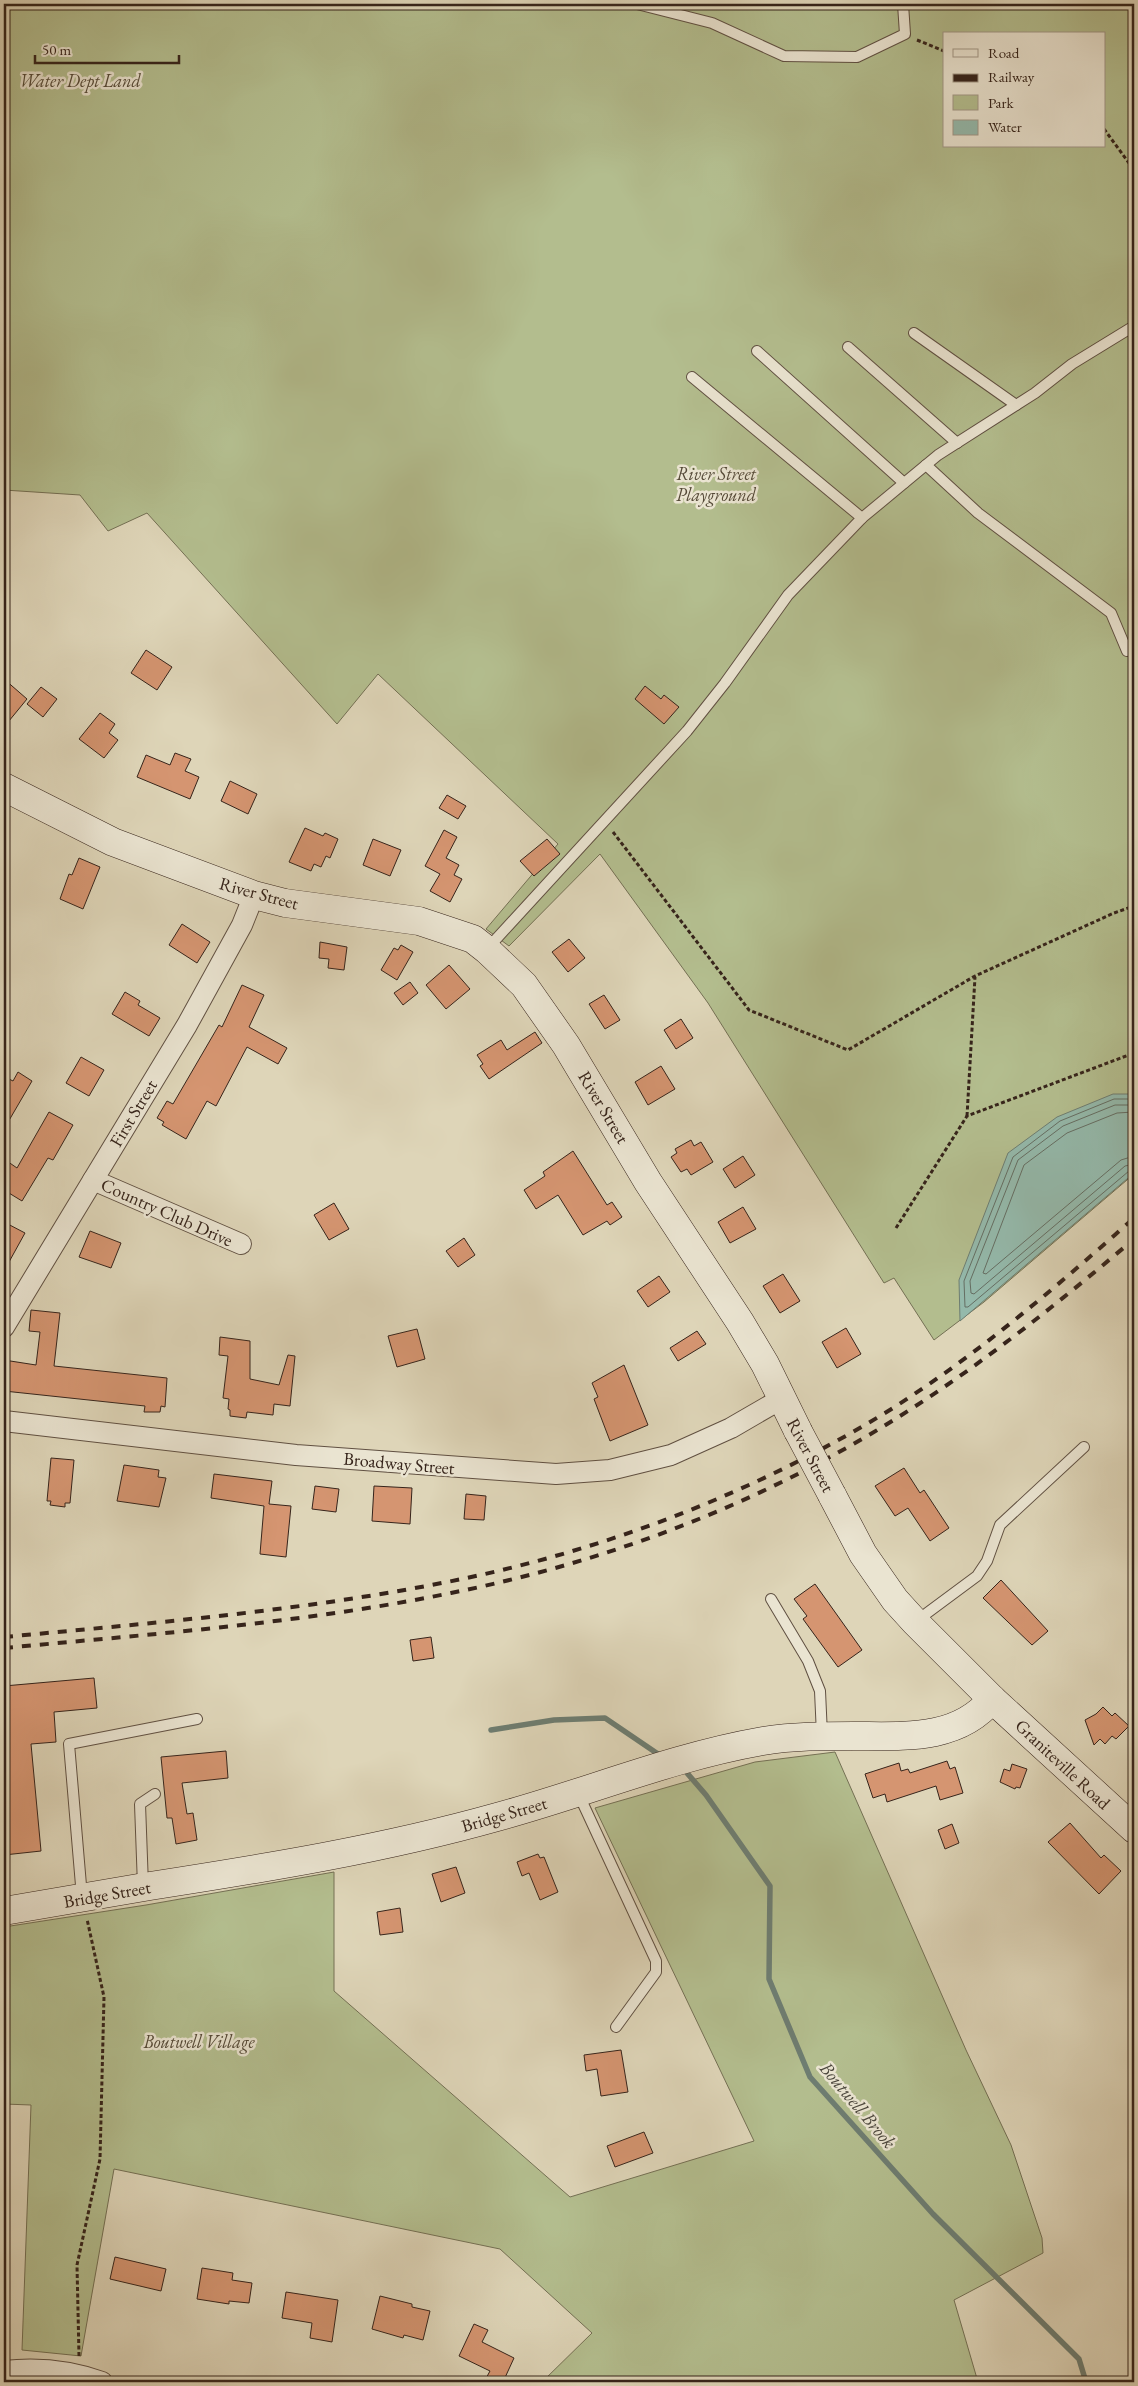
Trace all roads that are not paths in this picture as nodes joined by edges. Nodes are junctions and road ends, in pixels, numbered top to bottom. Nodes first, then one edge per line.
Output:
1 (637, 4) edge
2 (903, 4) edge
3 (1134, 326) edge
4 (914, 333) dead end
5 (848, 347) dead end
6 (757, 351) dead end
7 (692, 377) dead end
8 (1016, 405) junction
9 (957, 443) junction
10 (926, 465) junction
11 (904, 483) junction
12 (862, 518) junction
13 (1128, 651) dead end
14 (4, 787) edge
15 (254, 895) junction
16 (487, 950) junction
17 (93, 1180) junction
18 (240, 1244) dead end
19 (4, 1327) edge
20 (781, 1399) junction
21 (4, 1421) edge
22 (1084, 1447) dead end
23 (771, 1598) dead end
24 (914, 1622) junction
25 (992, 1699) junction
26 (196, 1720) dead end
27 (822, 1736) junction
28 (578, 1792) junction
29 (155, 1794) dead end
30 (1134, 1829) edge
31 (143, 1887) junction
32 (82, 1898) junction
33 (4, 1911) edge
34 (616, 2027) dead end
35 (4, 2371) edge
36 (102, 2382) edge

1 - 2 lane
3 - 8 lane
4 - 8 lane
5 - 9 lane
6 - 11 lane
7 - 12 lane
8 - 9 lane
9 - 10 lane
10 - 11 lane
10 - 13 lane
11 - 12 lane
12 - 16 lane
14 - 15 main road, River Street
15 - 16 main road, River Street
15 - 17 street, First Street
16 - 20 main road, River Street
17 - 18 street, Country Club Drive
17 - 19 street, First Street
20 - 21 street, Broadway Street
20 - 24 main road, River Street, bridge
22 - 24 lane
23 - 27 lane
24 - 25 main road, River Street
25 - 27 main road, Bridge Street
25 - 30 main road, Graniteville Road
26 - 32 lane
27 - 28 main road, Bridge Street
28 - 31 main road, Bridge Street
28 - 34 lane
29 - 31 lane
31 - 32 main road, Bridge Street
32 - 33 main road, Bridge Street
35 - 36 street

